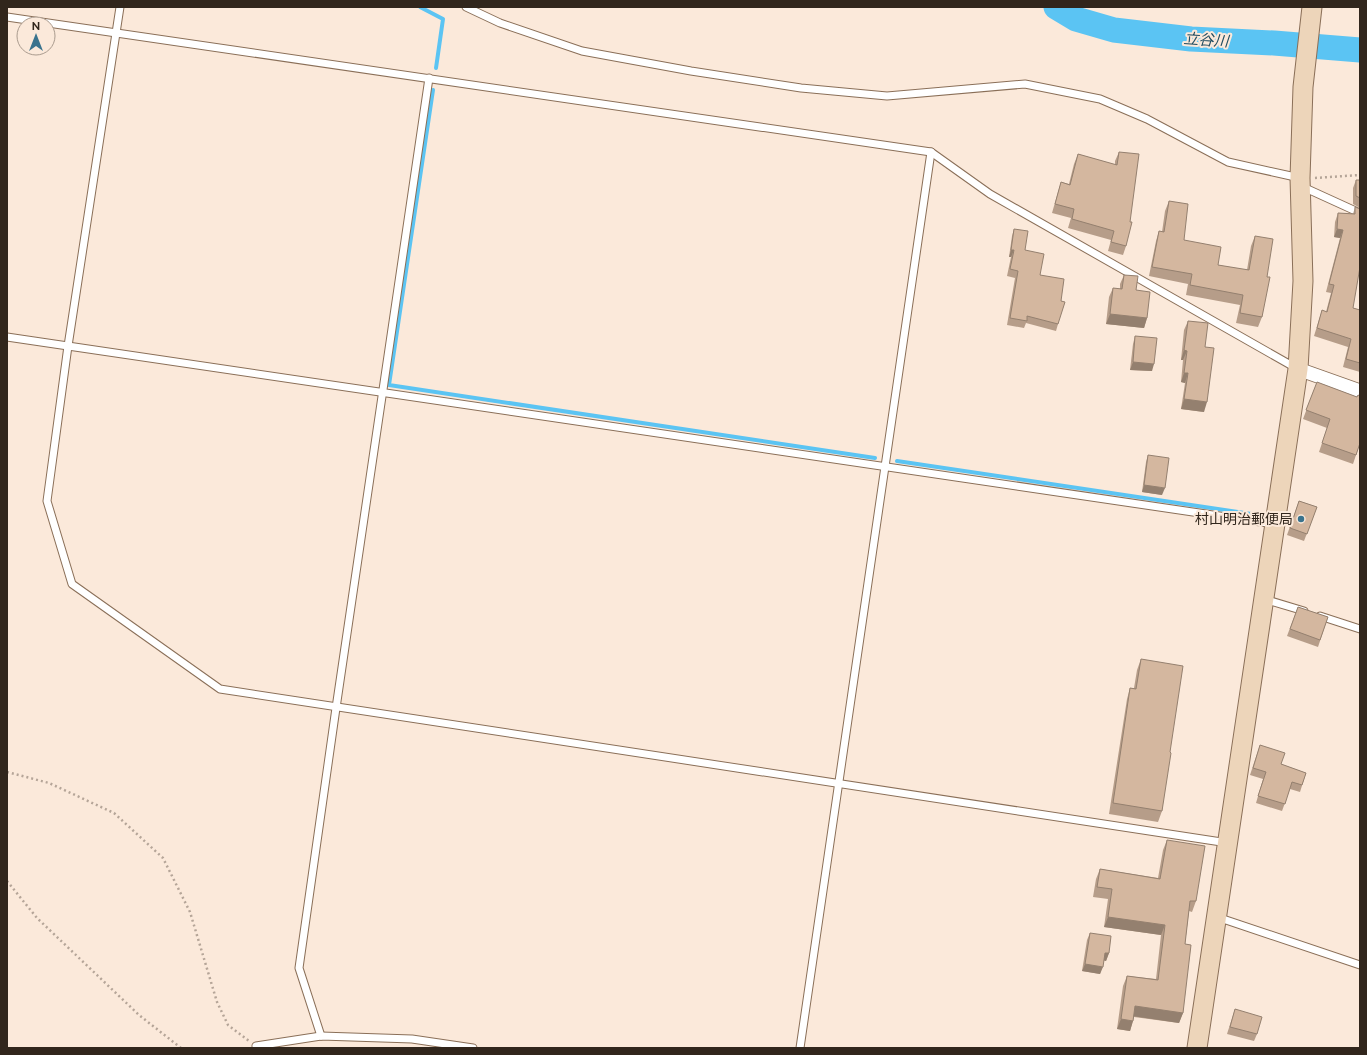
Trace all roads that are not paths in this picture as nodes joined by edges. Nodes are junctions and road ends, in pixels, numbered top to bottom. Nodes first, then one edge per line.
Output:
1 (120, 7) edge
2 (466, 7) edge
3 (1312, 7) edge
4 (7, 17) edge
5 (116, 32) junction
6 (429, 78) junction
7 (931, 152) junction
8 (1301, 175) junction
9 (1360, 213) edge
10 (7, 337) edge
11 (68, 346) junction
12 (1298, 369) junction
13 (1360, 391) edge
14 (382, 392) junction
15 (885, 468) junction
16 (1274, 524) junction
17 (1264, 599) junction
18 (1360, 629) edge
19 (336, 708) junction
20 (838, 782) junction
21 (1228, 843) junction
22 (1217, 917) junction
23 (1360, 965) edge
24 (321, 1036) junction
25 (256, 1047) edge
26 (473, 1048) edge
27 (800, 1048) edge
28 (1197, 1048) edge

1 - 5 lane
2 - 8 lane
3 - 8 street
4 - 5 lane
5 - 6 lane
5 - 11 lane
6 - 7 lane
6 - 14 lane
7 - 12 lane
7 - 15 lane
8 - 9 lane
8 - 12 street
10 - 11 lane
11 - 14 lane
11 - 19 lane
12 - 13 street
12 - 16 street
14 - 15 lane
14 - 19 lane
15 - 16 lane
15 - 20 lane
16 - 17 street
17 - 18 lane
17 - 21 street
19 - 20 lane
19 - 24 lane
20 - 21 lane
20 - 27 lane
21 - 22 street
22 - 23 lane
22 - 28 street
24 - 25 lane
24 - 26 lane

